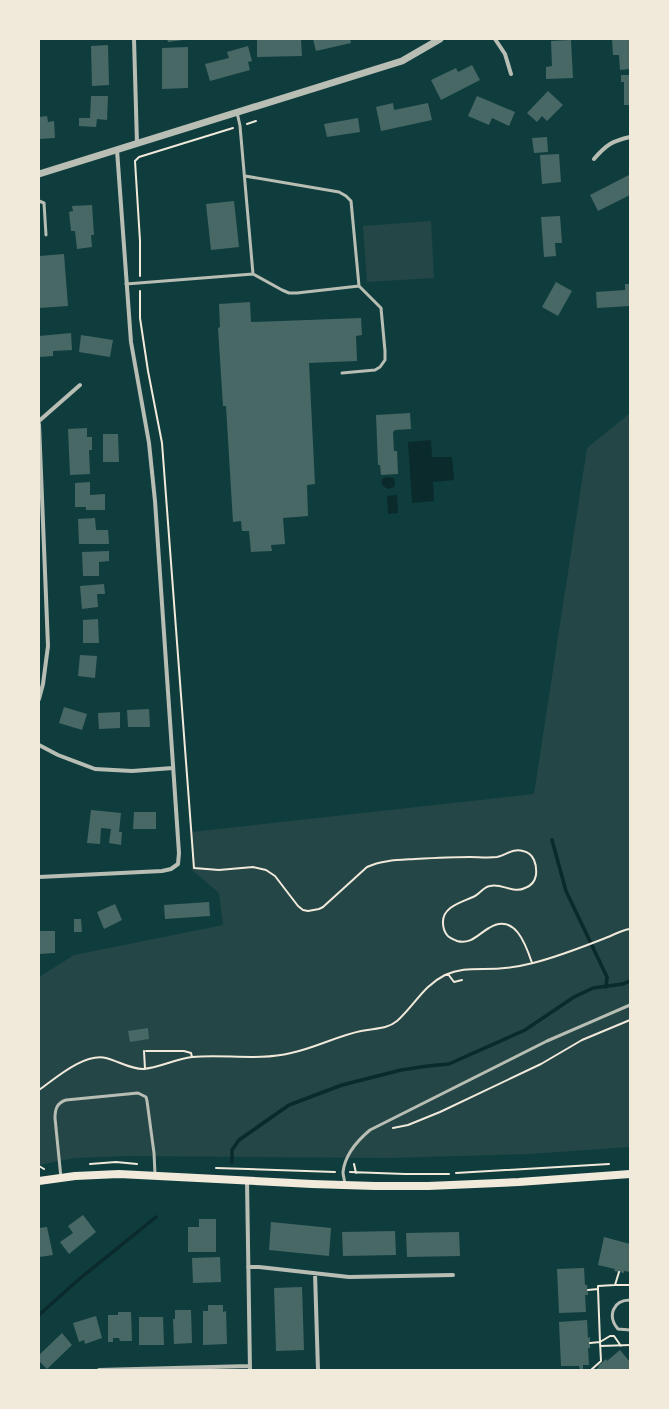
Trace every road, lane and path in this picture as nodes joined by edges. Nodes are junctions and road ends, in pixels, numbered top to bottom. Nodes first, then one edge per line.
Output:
1 (134, 39) edge
2 (440, 39) edge
3 (495, 39) edge
4 (511, 74) dead end
5 (237, 112) junction
6 (227, 130) dead end
7 (630, 137) edge
8 (137, 144) junction
9 (117, 150) junction
10 (594, 159) dead end
11 (39, 174) edge
12 (245, 176) junction
13 (39, 201) edge
14 (46, 235) dead end
15 (253, 274) junction
16 (140, 283) junction
17 (126, 284) junction
18 (359, 286) junction
19 (342, 373) dead end
20 (80, 385) dead end
21 (39, 421) edge
22 (39, 424) edge
23 (39, 698) edge
24 (39, 745) edge
25 (173, 768) junction
26 (39, 877) edge
27 (630, 929) edge
28 (532, 963) junction
29 (448, 974) junction
30 (462, 980) dead end
31 (630, 1005) edge
32 (630, 1020) edge
33 (192, 1057) junction
34 (145, 1069) junction
35 (39, 1090) edge
36 (387, 1128) dead end
37 (352, 1159) dead end
38 (611, 1164) dead end
39 (630, 1174) edge
40 (155, 1176) junction
41 (61, 1178) junction
42 (39, 1181) edge
43 (247, 1181) junction
44 (345, 1185) junction
45 (248, 1267) junction
46 (619, 1272) dead end
47 (315, 1273) junction
48 (453, 1275) dead end
49 (615, 1285) junction
50 (630, 1285) edge
51 (588, 1290) dead end
52 (598, 1290) junction
53 (630, 1300) edge
54 (630, 1330) edge
55 (600, 1342) junction
56 (590, 1343) dead end
57 (630, 1345) edge
58 (600, 1346) junction
59 (621, 1346) junction
60 (250, 1368) edge
61 (99, 1370) edge
62 (318, 1370) edge
63 (591, 1370) edge

1 - 8 street
2 - 5 street
3 - 4 street
5 - 8 street
5 - 12 lane
6 - 16 path
7 - 10 street
8 - 9 street
9 - 11 street
9 - 17 street
12 - 15 lane
12 - 18 lane
13 - 14 lane
15 - 16 lane
15 - 18 lane
16 - 17 lane
16 - 28 path
17 - 25 street
18 - 19 lane
20 - 21 street
22 - 23 street
24 - 25 street
25 - 26 street
27 - 28 path
28 - 29 path
29 - 30 path
29 - 33 path
31 - 44 lane
32 - 36 path
33 - 34 path
33 - 34 path
34 - 35 path
37 - 38 path
39 - 44 main road
40 - 41 main road
40 - 41 lane
40 - 43 main road
41 - 42 main road
43 - 44 main road
43 - 45 street
45 - 47 street
45 - 60 street
46 - 49 path
47 - 48 street
47 - 62 street
49 - 50 path
49 - 52 path
51 - 52 path
52 - 55 path
53 - 54 lane
55 - 56 path
55 - 58 path
55 - 59 path
57 - 59 path
58 - 59 path
58 - 63 path
60 - 61 street

